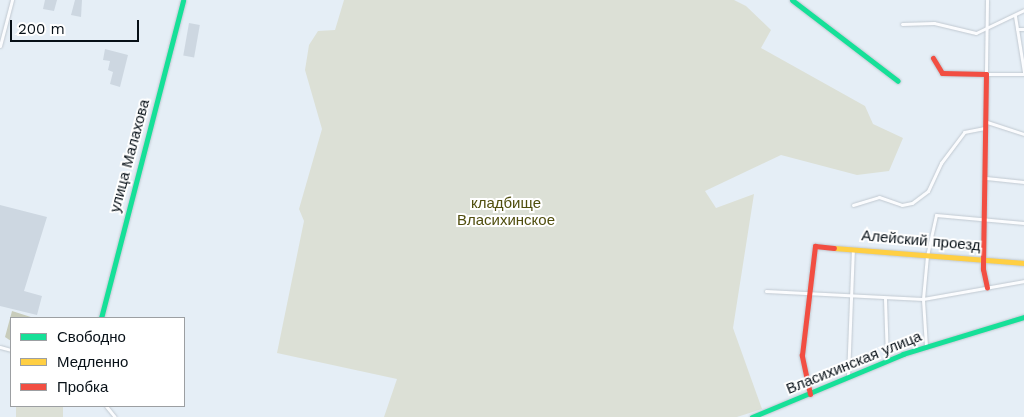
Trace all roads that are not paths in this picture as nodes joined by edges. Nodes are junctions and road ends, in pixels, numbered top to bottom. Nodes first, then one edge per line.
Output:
1 (12, 0) edge
2 (183, 0) edge
3 (792, 0) edge
4 (987, 0) edge
5 (1024, 10) edge
6 (1015, 16) junction
7 (902, 24) dead end
8 (986, 28) junction
9 (1017, 29) junction
10 (1024, 29) edge
11 (0, 46) edge
12 (933, 58) dead end
13 (1024, 73) edge
14 (986, 74) junction
15 (898, 80) dead end
16 (986, 125) junction
17 (1024, 134) edge
18 (986, 178) junction
19 (1024, 182) edge
20 (854, 205) dead end
21 (986, 217) junction
22 (1024, 223) edge
23 (853, 248) junction
24 (927, 256) junction
25 (984, 259) junction
26 (1024, 263) edge
27 (1024, 281) edge
28 (987, 288) junction
29 (766, 291) dead end
30 (808, 294) junction
31 (849, 297) junction
32 (884, 299) junction
33 (923, 299) junction
34 (100, 317) edge
35 (1024, 317) edge
36 (926, 346) junction
37 (887, 360) junction
38 (848, 377) junction
39 (810, 394) junction
40 (752, 417) edge

1 - 11 street
2 - 34 street, улица Малахова
3 - 15 street
4 - 8 street
5 - 6 street
6 - 8 street
6 - 9 street
7 - 8 street
8 - 14 street
9 - 10 street
9 - 13 street
12 - 14 street
13 - 14 street
14 - 16 street
16 - 17 street
16 - 18 street
16 - 20 street
18 - 19 street
18 - 21 street
21 - 22 street
21 - 24 street
21 - 25 street
23 - 24 street, Алейский проезд
23 - 30 street, Алейский проезд
23 - 31 street
24 - 25 street, Алейский проезд
24 - 33 street
25 - 26 street, Алейский проезд
25 - 28 street
27 - 28 street
28 - 33 street
29 - 30 street
30 - 31 street
30 - 39 street
31 - 32 street
31 - 38 street
32 - 33 street
32 - 37 street
33 - 36 street
35 - 36 street, Власихинская улица
36 - 37 street, Власихинская улица
37 - 38 street, Власихинская улица
38 - 39 street, Власихинская улица
39 - 40 street, Власихинская улица

